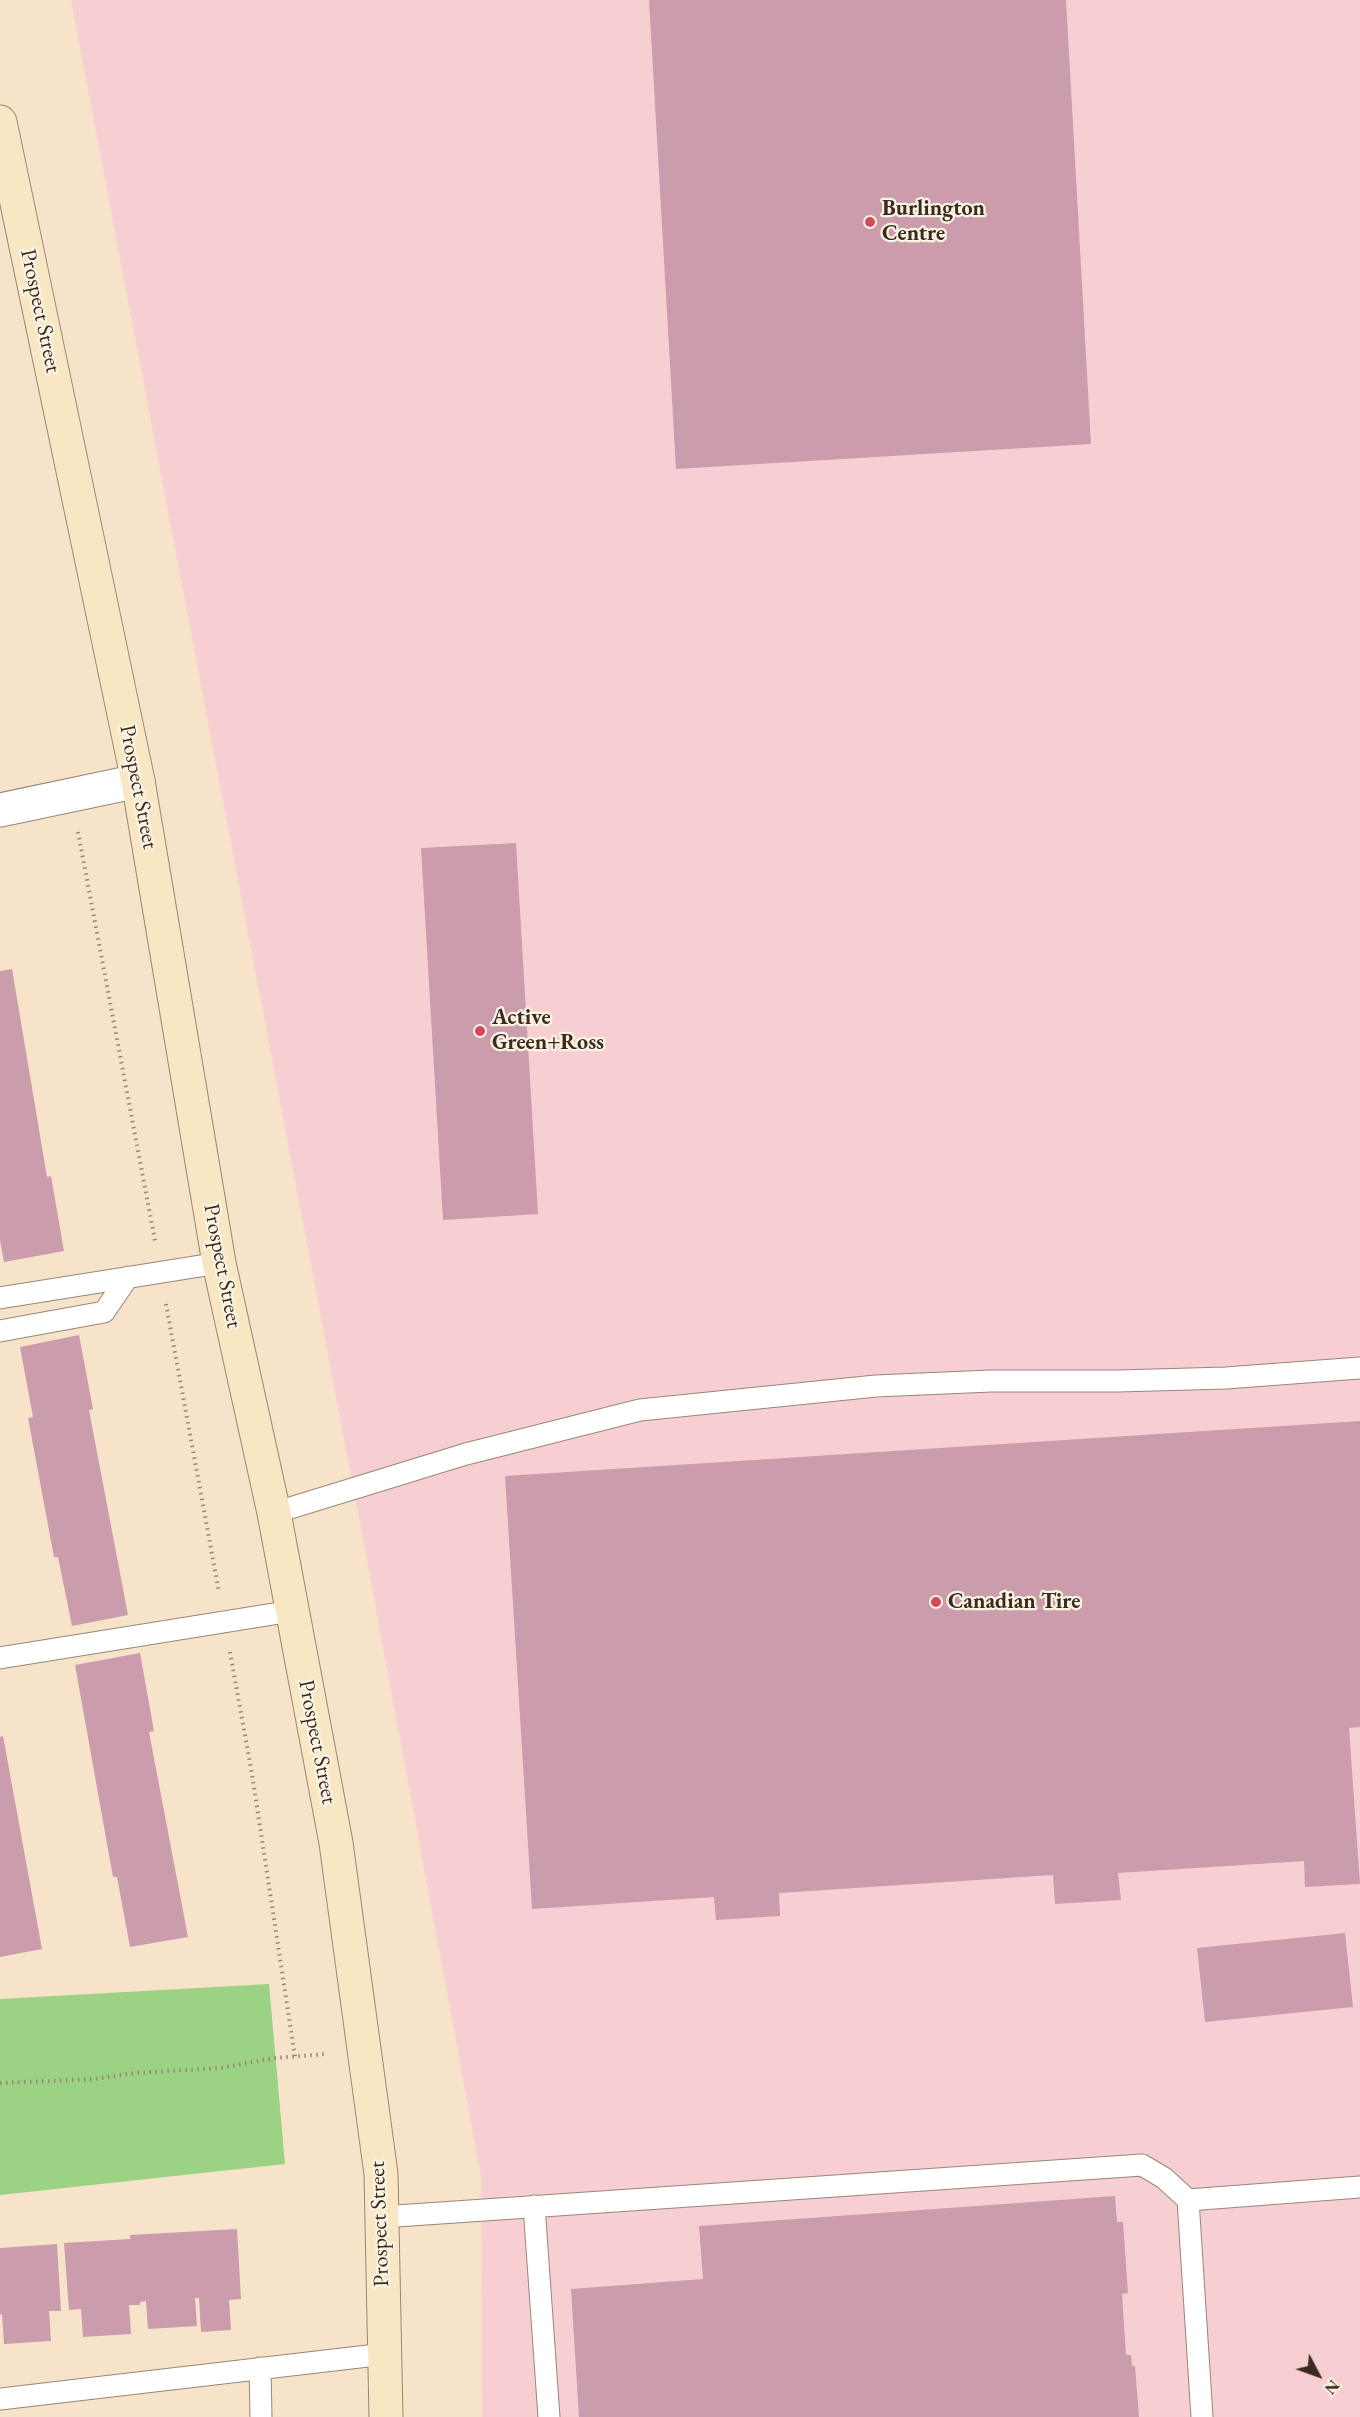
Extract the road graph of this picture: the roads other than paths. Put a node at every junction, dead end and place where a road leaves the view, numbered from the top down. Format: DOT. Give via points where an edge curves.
graph roads {
  1 [pos="0,122"];
  2 [pos="138,781"];
  3 [pos="0,810"];
  4 [pos="219,1263"];
  5 [pos="128,1277"];
  6 [pos="0,1298"];
  7 [pos="0,1331"];
  8 [pos="1360,1368"];
  9 [pos="274,1513"];
  10 [pos="292,1611"];
  11 [pos="0,1658"];
  12 [pos="1360,2187"];
  13 [pos="1188,2200"];
  14 [pos="534,2206"];
  15 [pos="382,2217"];
  16 [pos="385,2354"];
  17 [pos="260,2368"];
  18 [pos="0,2399"];
  19 [pos="261,2417"];
  20 [pos="386,2417"];
  21 [pos="549,2417"];
  22 [pos="1202,2417"];
  1 -- 2 [label="street, Prospect Street"];
  2 -- 3 [label="street"];
  2 -- 4 [label="street, Prospect Street"];
  4 -- 5 [label="lane"];
  4 -- 9 [label="street, Prospect Street"];
  5 -- 6 [label="lane"];
  5 -- 7 [label="lane" via="104,1312"];
  8 -- 9 [label="lane" via="1226,1378 876,1386 640,1410 466,1454"];
  9 -- 10 [label="street, Prospect Street"];
  10 -- 11 [label="lane"];
  10 -- 15 [label="street, Prospect Street" via="336,1843 381,2174"];
  12 -- 13 [label="lane"];
  13 -- 14 [label="lane" via="1142,2165"];
  13 -- 22 [label="lane"];
  14 -- 15 [label="lane"];
  14 -- 21 [label="lane"];
  15 -- 16 [label="street, Prospect Street"];
  16 -- 17 [label="lane"];
  16 -- 20 [label="street, Prospect Street"];
  17 -- 18 [label="lane"];
  17 -- 19 [label="lane"];
}
